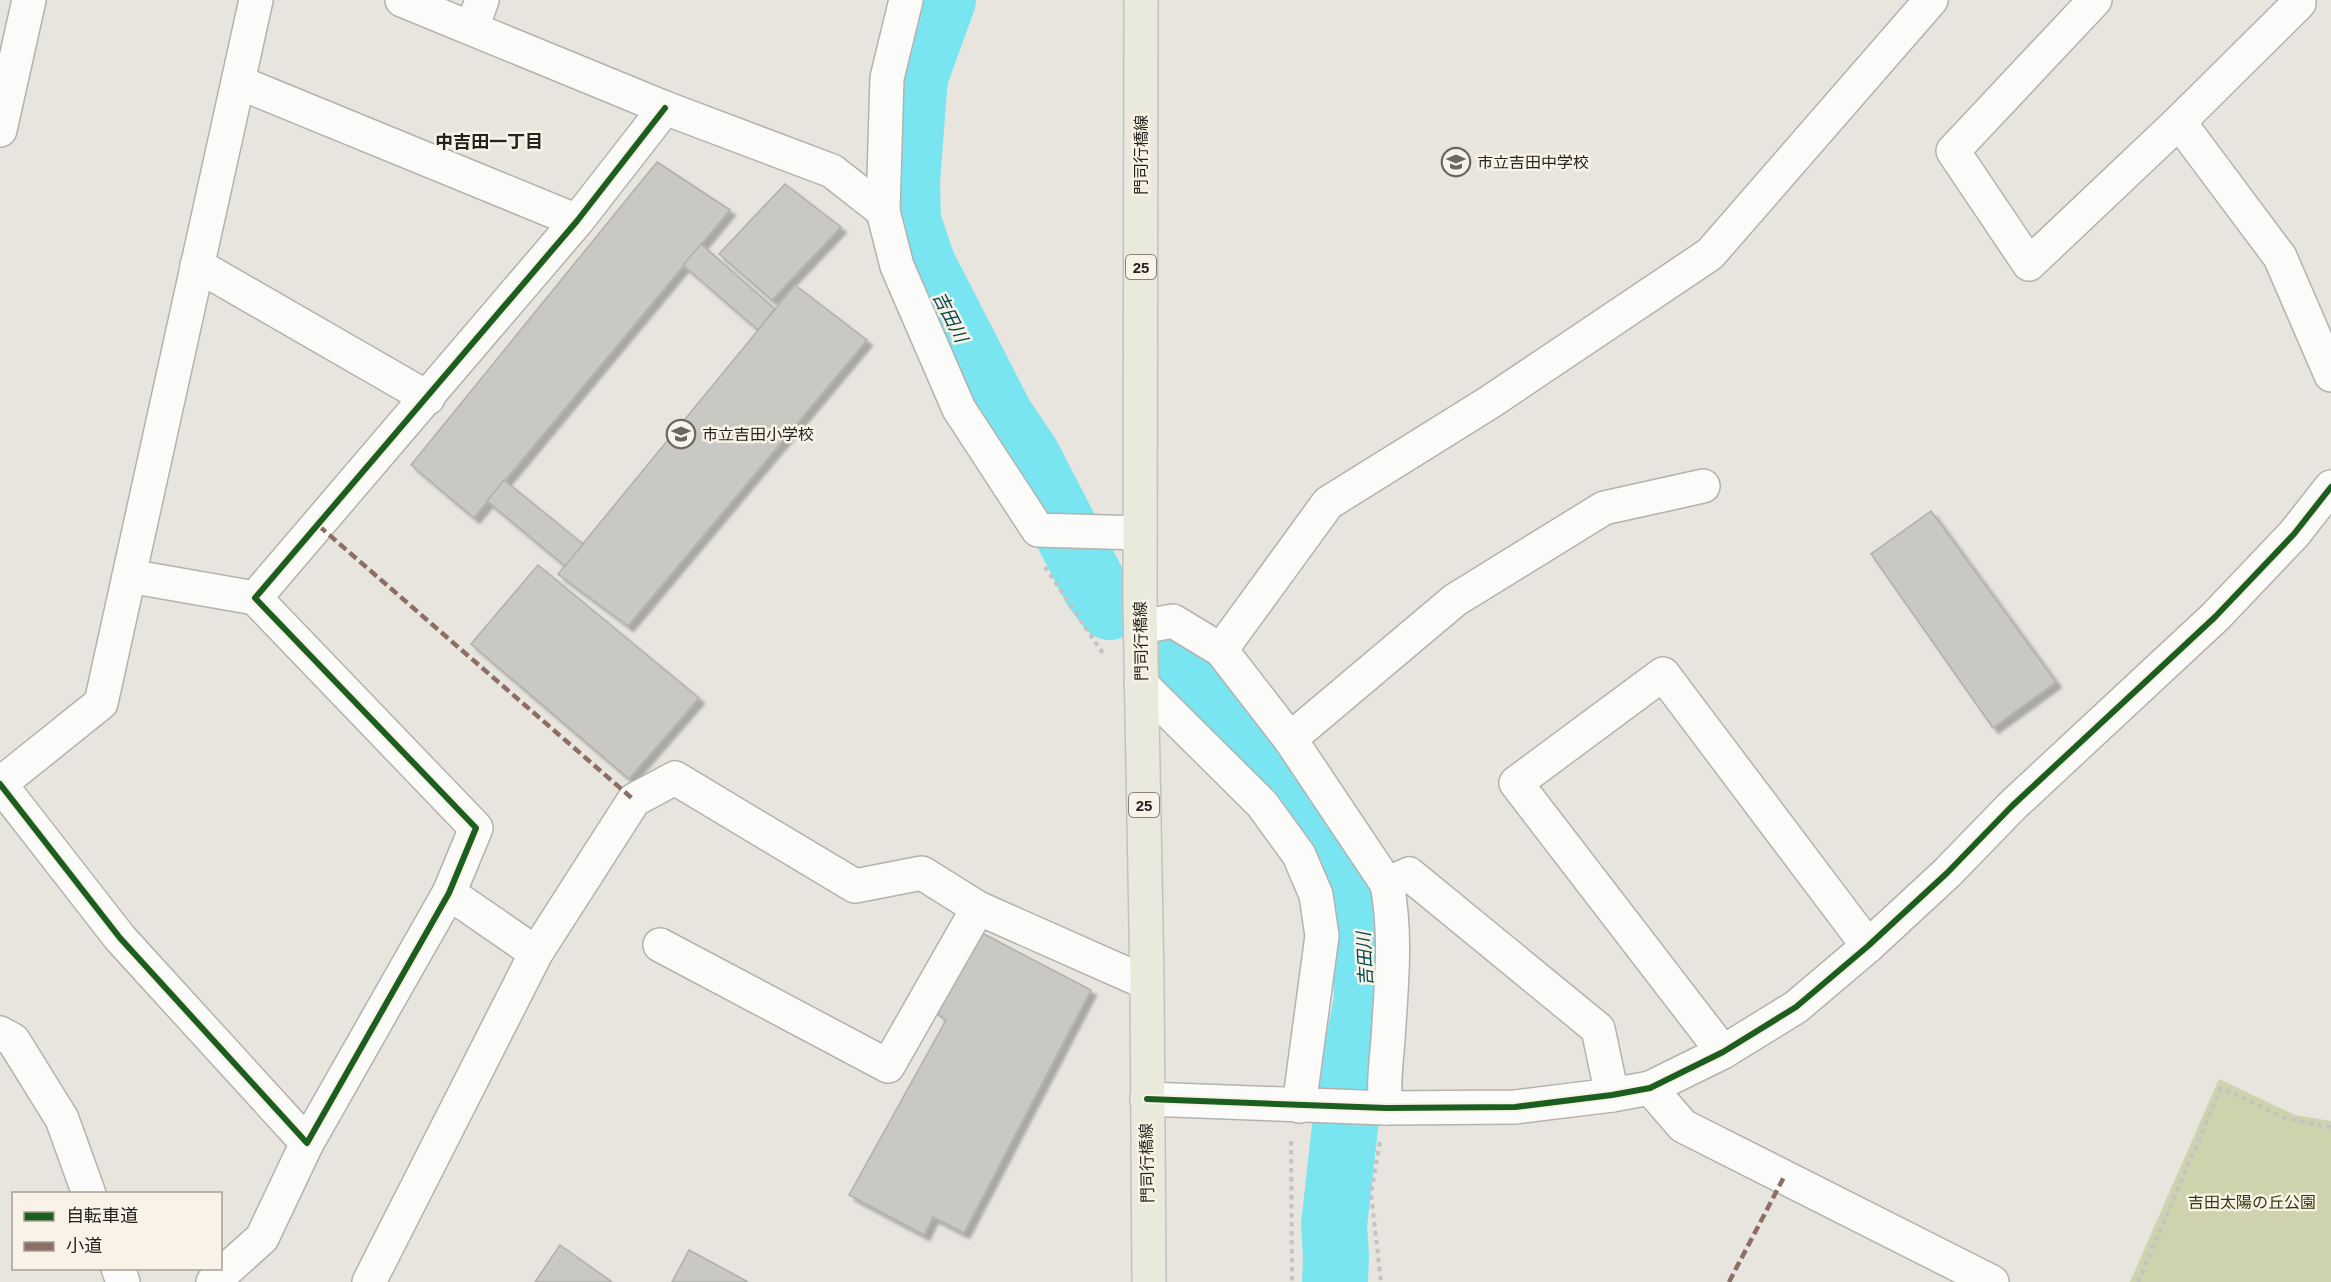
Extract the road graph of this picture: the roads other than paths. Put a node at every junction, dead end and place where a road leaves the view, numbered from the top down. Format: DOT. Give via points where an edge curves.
graph roads {
  1 [pos="29,0"];
  2 [pos="256,0"];
  3 [pos="402,0"];
  4 [pos="906,0"];
  5 [pos="1141,0"];
  6 [pos="1931,0"];
  7 [pos="2095,0"];
  8 [pos="2296,0"];
  9 [pos="477,14"];
  10 [pos="238,82"];
  11 [pos="665,108"];
  12 [pos="2180,122"];
  13 [pos="0,130"];
  14 [pos="883,211"];
  15 [pos="577,221"];
  16 [pos="197,265"];
  17 [pos="2331,375"];
  18 [pos="428,398"];
  19 [pos="1703,486"];
  20 [pos="2331,488"];
  21 [pos="1139,533"];
  22 [pos="129,576"];
  23 [pos="255,598"];
  24 [pos="1141,627"];
  25 [pos="1221,650"];
  26 [pos="1141,684"];
  27 [pos="1290,739"];
  28 [pos="0,784"];
  29 [pos="1387,884"];
  30 [pos="449,893"];
  31 [pos="978,908"];
  32 [pos="660,945"];
  33 [pos="1868,946"];
  34 [pos="536,953"];
  35 [pos="1147,983"];
  36 [pos="7,1050"];
  37 [pos="1723,1052"];
  38 [pos="1650,1088"];
  39 [pos="1612,1095"];
  40 [pos="1147,1099"];
  41 [pos="1307,1106"];
  42 [pos="1375,1108"];
  43 [pos="307,1143"];
  44 [pos="88,1192"];
  45 [pos="213,1282"];
  46 [pos="369,1282"];
  47 [pos="1149,1282"];
  48 [pos="1992,1282"];
  1 -- 13 [label="street"];
  2 -- 10 [label="street"];
  3 -- 9 [label="street"];
  4 -- 14 [label="street" via="887,78"];
  5 -- 21 [label="main road, 門司行橋線 / 25"];
  6 -- 25 [label="street" via="1710,254 1490,402 1328,503"];
  7 -- 12 [label="street" via="1953,151 2029,264"];
  8 -- 12 [label="street" via="2298,3"];
  9 -- 11 [label="street"];
  10 -- 15 [label="street"];
  10 -- 16 [label="street"];
  11 -- 14 [label="street" via="832,171"];
  11 -- 15 [label="street"];
  12 -- 17 [label="street" via="2280,257"];
  14 -- 21 [label="street" via="897,266 959,409 1036,527"];
  15 -- 18 [label="street"];
  16 -- 18 [label="street"];
  16 -- 22 [label="street"];
  18 -- 23 [label="street"];
  19 -- 27 [label="street" via="1604,508 1455,600"];
  20 -- 33 [label="street" via="2294,534 2215,617"];
  21 -- 24 [label="main road, 門司行橋線 / 25"];
  22 -- 23 [label="street"];
  22 -- 28 [label="street" via="101,703"];
  23 -- 30 [label="street" via="476,828"];
  24 -- 25 [label="street" via="1173,621"];
  24 -- 26 [label="main road, 門司行橋線 / 25"];
  25 -- 27 [label="street"];
  26 -- 35 [label="main road, 門司行橋線 / 25"];
  26 -- 41 [label="street" via="1262,804 1299,855 1316,895 1322,936"];
  27 -- 29 [label="street"];
  28 -- 43 [label="street" via="120,938"];
  29 -- 39 [label="street" via="1409,874 1598,1029"];
  29 -- 42 [label="street" via="1393,960 1383,1086"];
  30 -- 34 [label="street"];
  30 -- 43 [label="street"];
  31 -- 32 [label="street" via="888,1066"];
  31 -- 34 [label="street" via="922,873 855,886 675,777 634,801"];
  31 -- 35 [label="street"];
  33 -- 37 [label="street" via="1796,1007"];
  33 -- 37 [label="street" via="1663,674 1516,783"];
  34 -- 46 [label="street"];
  35 -- 40 [label="main road, 門司行橋線 / 25"];
  36 -- 44 [label="street" via="62,1119"];
  37 -- 38 [label="street"];
  38 -- 39 [label="street"];
  38 -- 48 [label="street" via="1683,1126"];
  39 -- 42 [label="street" via="1515,1107"];
  40 -- 41 [label="street"];
  40 -- 47 [label="main road, 門司行橋線 / 25"];
  41 -- 42 [label="street"];
  43 -- 45 [label="street" via="262,1238"];
}
